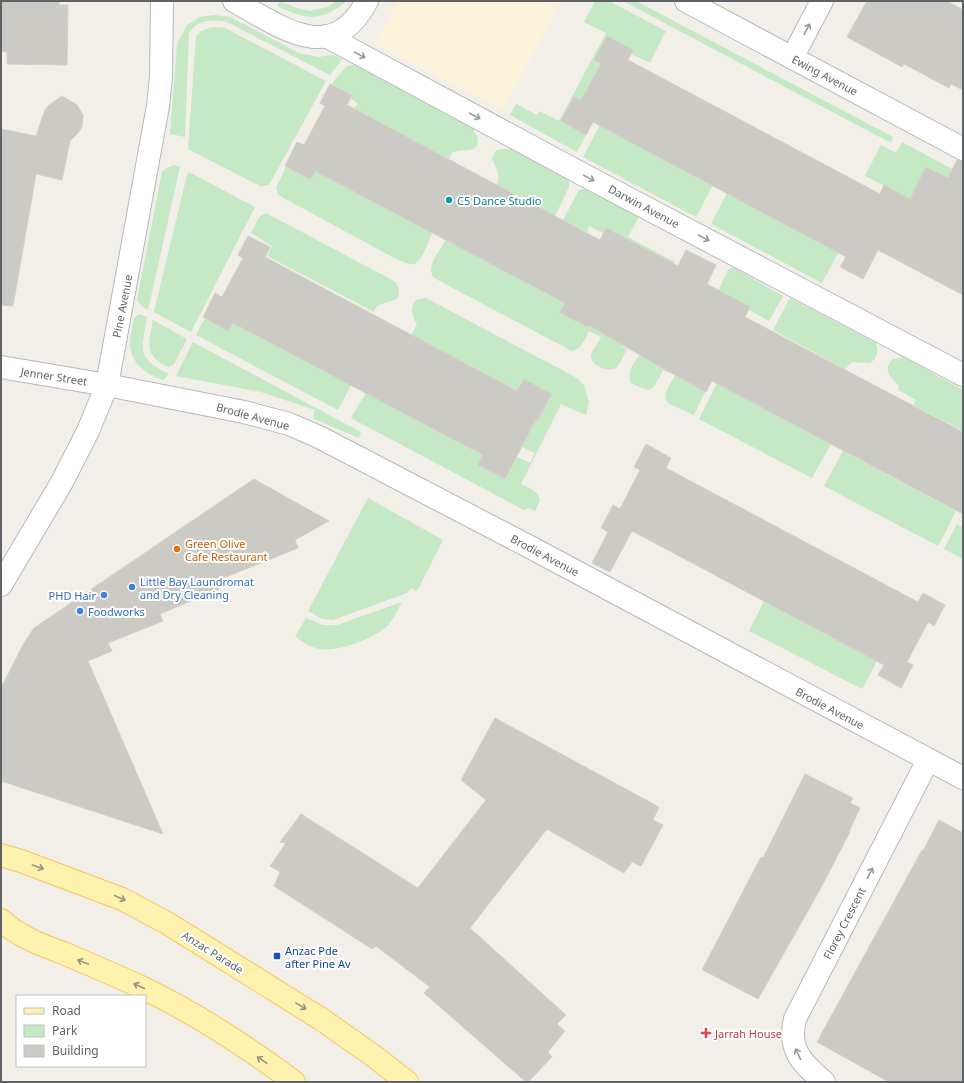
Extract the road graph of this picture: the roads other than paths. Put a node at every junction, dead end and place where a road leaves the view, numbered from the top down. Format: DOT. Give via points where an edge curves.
graph roads {
  1 [pos="162,1"];
  2 [pos="234,1"];
  3 [pos="367,1"];
  4 [pos="686,1"];
  5 [pos="822,1"];
  6 [pos="326,36"];
  7 [pos="792,58"];
  8 [pos="963,149"];
  9 [pos="1,367"];
  10 [pos="963,375"];
  11 [pos="107,384"];
  12 [pos="1,586"];
  13 [pos="928,760"];
  14 [pos="963,778"];
  15 [pos="1,855"];
  16 [pos="1,920"];
  17 [pos="294,1082"];
  18 [pos="408,1082"];
  19 [pos="824,1082"];
  1 -- 11 [label="street, Pine Avenue" via="158,106"];
  2 -- 6 [label="street" via="298,35"];
  3 -- 6 [label="street" via="349,26"];
  4 -- 7 [label="street, Ewing Avenue"];
  7 -- 5 [label="street, one-way"];
  6 -- 10 [label="street, Darwin Avenue, one-way"];
  7 -- 8 [label="street, Ewing Avenue"];
  9 -- 11 [label="street, Jenner Street"];
  11 -- 12 [label="street, Pine Avenue" via="88,431 62,482"];
  11 -- 13 [label="street, Brodie Avenue" via="251,413 289,424 318,437"];
  13 -- 14 [label="street, Brodie Avenue"];
  19 -- 13 [label="street, Florey Crescent, one-way" via="806,1066 795,1048 792,1037 795,1019"];
  15 -- 18 [label="main road, Anzac Parade, one-way" via="122,899 167,923 321,1019"];
  17 -- 16 [label="main road, one-way" via="180,1006 124,979 40,944 8,927"];
}
